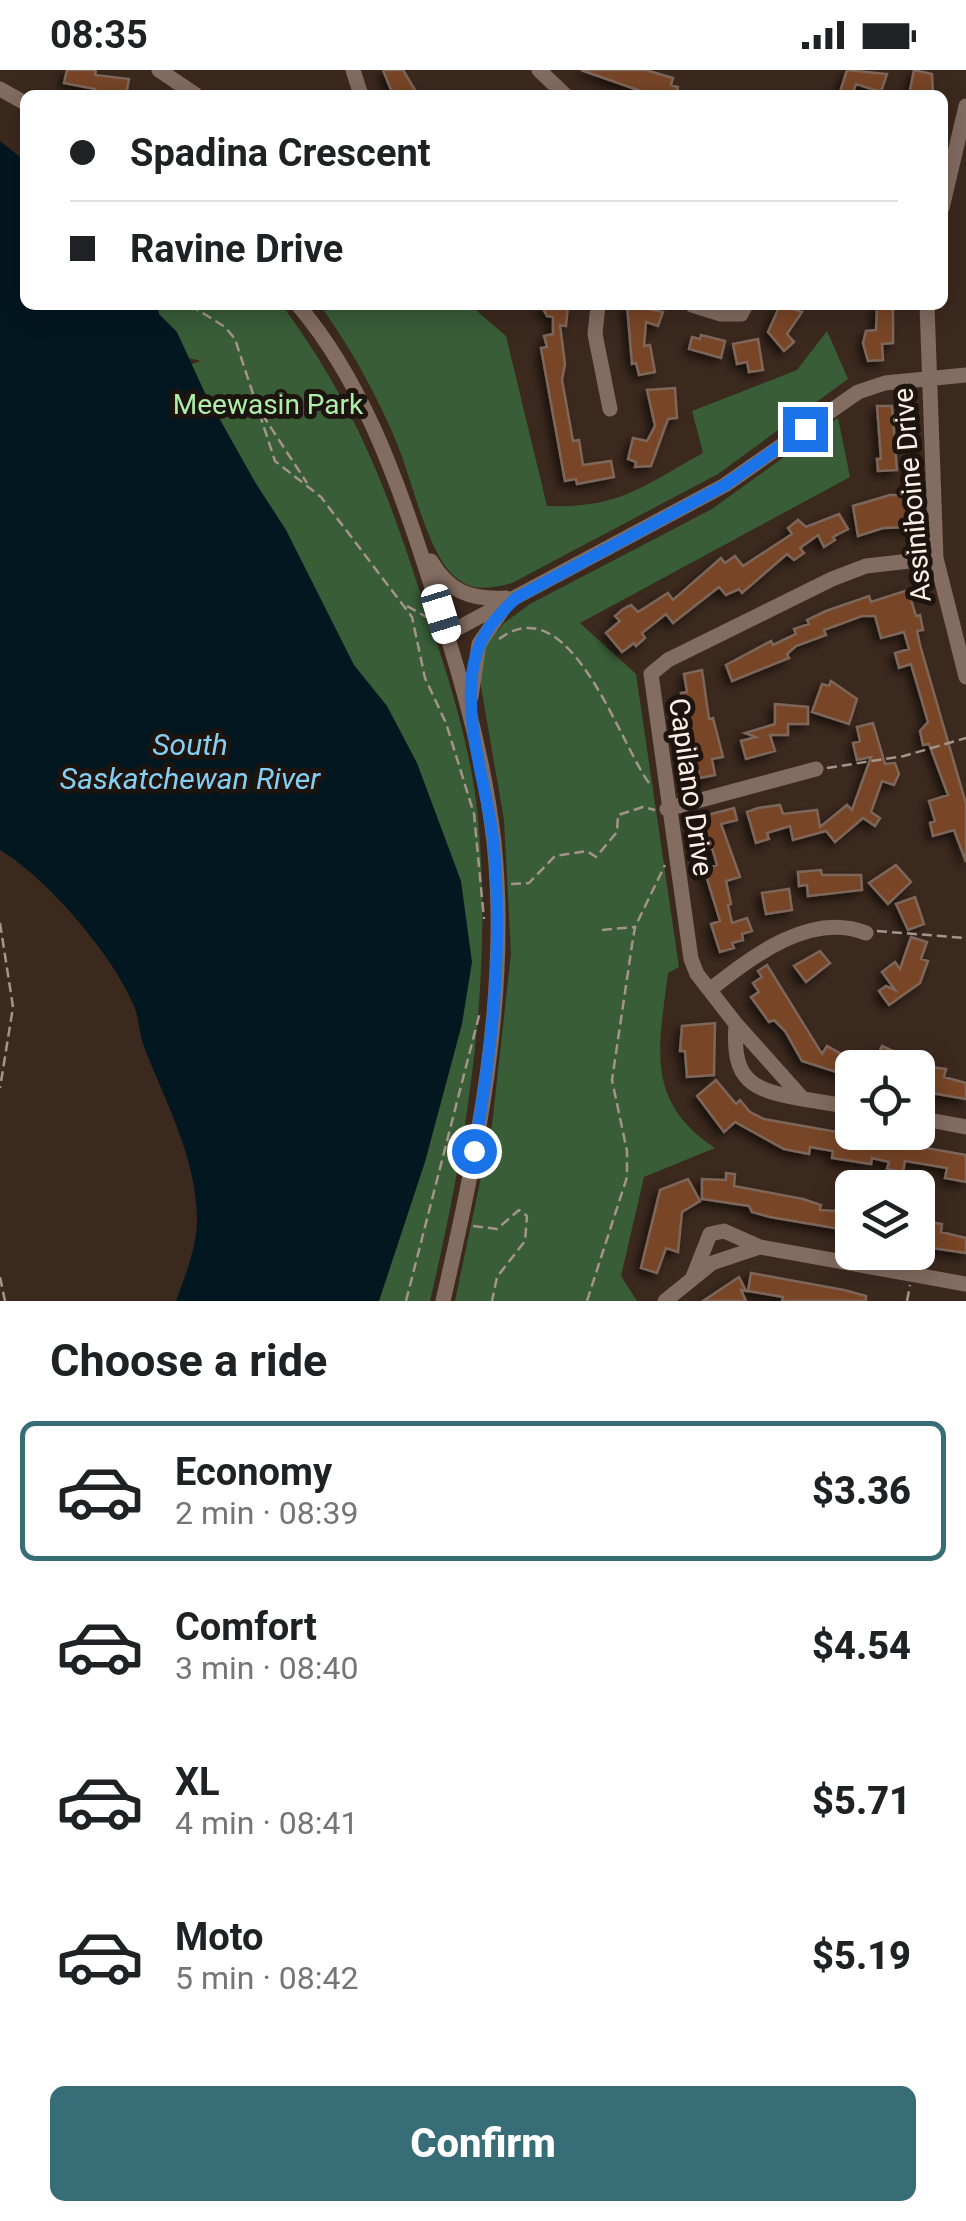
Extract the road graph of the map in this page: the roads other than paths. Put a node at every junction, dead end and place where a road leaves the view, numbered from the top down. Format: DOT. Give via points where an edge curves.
graph roads {
  1 [pos="159,70"];
  2 [pos="539,70"];
  3 [pos="189,90"];
  4 [pos="561,90"];
  5 [pos="966,106"];
  6 [pos="948,182"];
  7 [pos="301,310"];
  8 [pos="597,310"];
  9 [pos="708,310"];
  10 [pos="743,310"];
  11 [pos="927,310"];
  12 [pos="966,375"];
  13 [pos="927,377"];
  14 [pos="610,408"];
  15 [pos="416,535"];
  16 [pos="936,558"];
  17 [pos="516,598"];
  18 [pos="447,634"];
  19 [pos="966,678"];
  20 [pos="471,716"];
  21 [pos="816,769"];
  22 [pos="667,809"];
  23 [pos="866,933"];
  24 [pos="712,988"];
  25 [pos="736,1024"];
  26 [pos="803,1098"];
  27 [pos="835,1104"];
  28 [pos="935,1121"];
  29 [pos="966,1127"];
  30 [pos="760,1247"];
  31 [pos="692,1278"];
  32 [pos="966,1284"];
  33 [pos="443,1301"];
  34 [pos="665,1301"];
  1 -- 3 [label="street"];
  2 -- 4 [label="street"];
  5 -- 6 [label="street"];
  7 -- 15 [label="street" via="362,406"];
  8 -- 14 [label="street" via="595,334"];
  9 -- 10 [label="street"];
  11 -- 13 [label="street, Assiniboine Drive"];
  12 -- 13 [label="street"];
  13 -- 16 [label="street, Assiniboine Drive"];
  13 -- 17 [label="street" via="858,392 725,485"];
  15 -- 17 [label="street" via="456,591 481,599"];
  15 -- 18 [label="street"];
  16 -- 19 [label="street, Assiniboine Drive"];
  16 -- 22 [label="street, Capilano Drive" via="866,566 832,578 659,666 650,683"];
  17 -- 18 [label="street"];
  17 -- 20 [label="street" via="478,644"];
  18 -- 20 [label="street"];
  20 -- 33 [label="street" via="497,884 492,1027"];
  21 -- 22 [label="street"];
  22 -- 24 [label="street, Capilano Drive" via="691,959"];
  23 -- 24 [label="street" via="849,926 798,935 753,956"];
  24 -- 25 [label="street, Capilano Drive"];
  25 -- 26 [label="street, Capilano Drive"];
  25 -- 26 [label="street, Capilano Drive" via="740,1072 772,1094"];
  26 -- 27 [label="street, Capilano Drive"];
  28 -- 29 [label="street"];
  30 -- 31 [label="street" via="712,1262"];
  30 -- 31 [label="street" via="724,1231 710,1234"];
  30 -- 32 [label="street"];
  31 -- 34 [label="street"];
}
